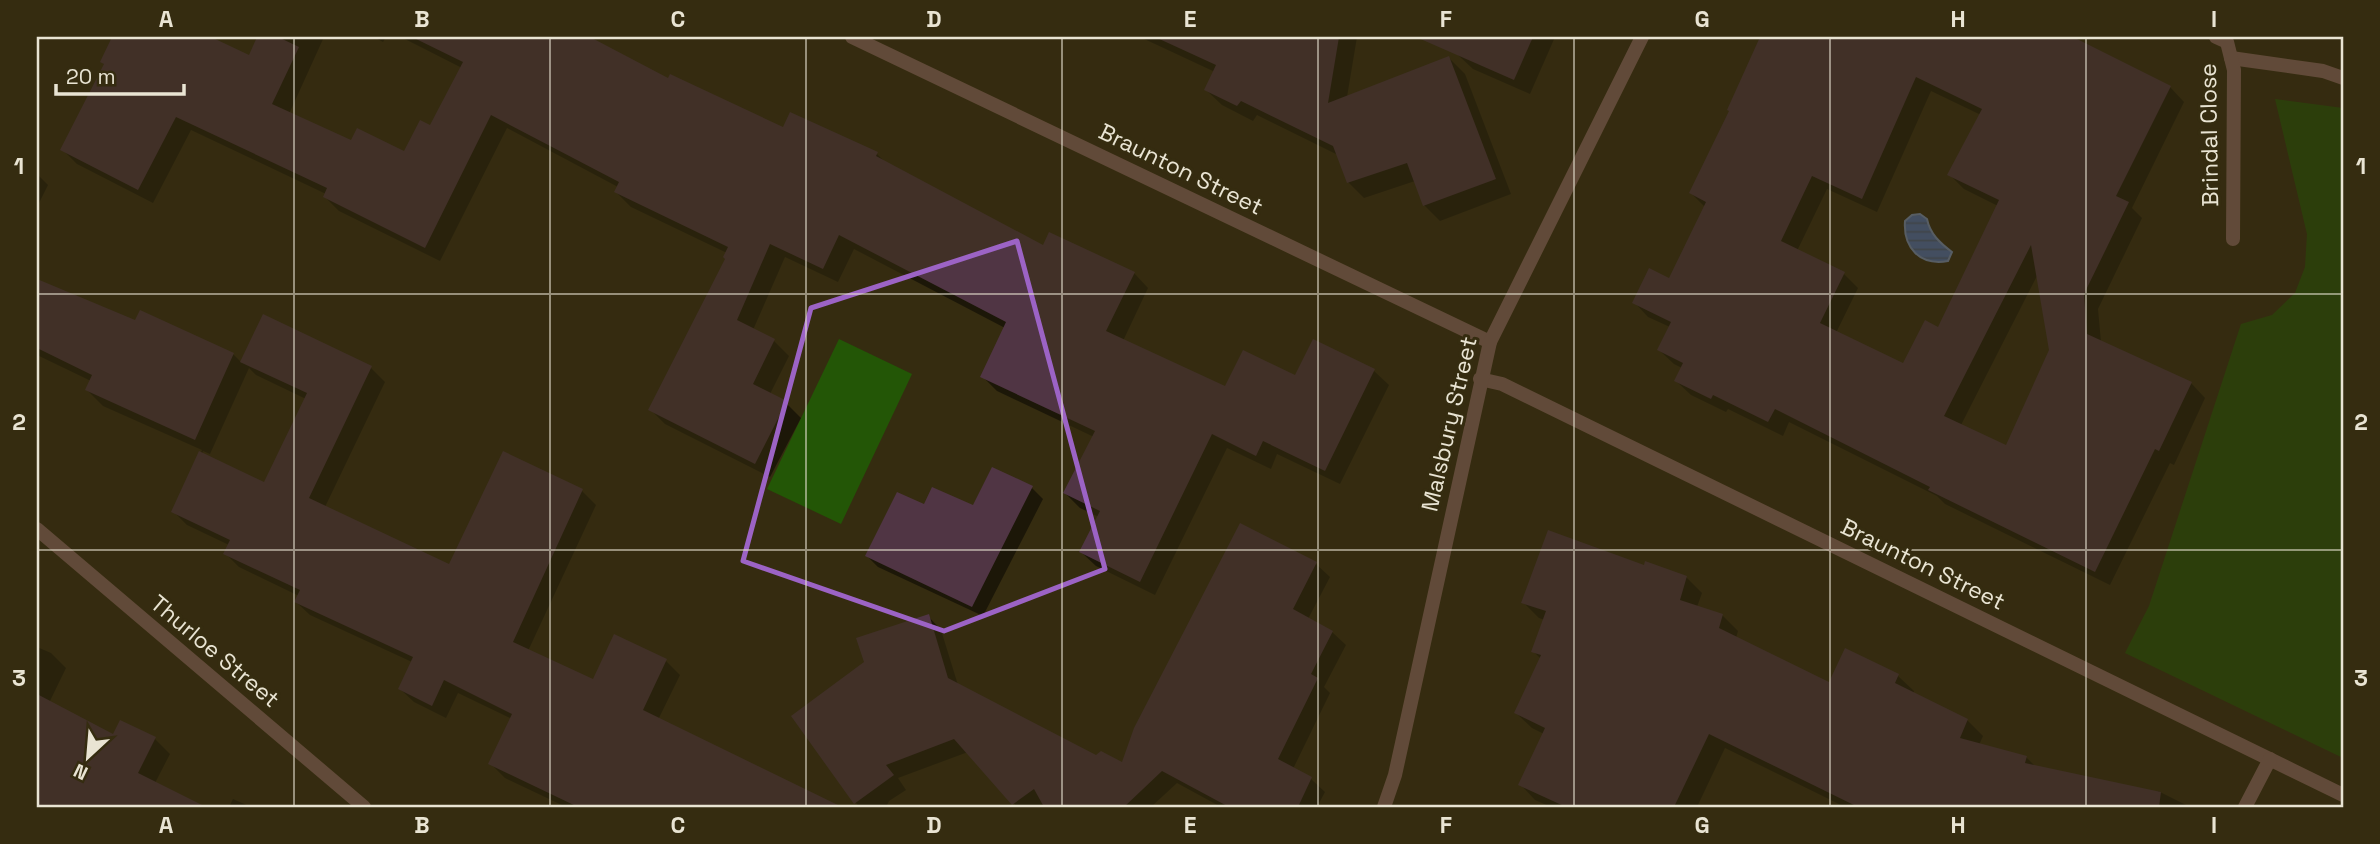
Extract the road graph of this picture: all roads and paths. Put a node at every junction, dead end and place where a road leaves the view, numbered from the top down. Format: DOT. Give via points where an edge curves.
graph roads {
  1 [pos="852,37"];
  2 [pos="1642,37"];
  3 [pos="2216,37"];
  4 [pos="2231,58"];
  5 [pos="2343,78"];
  6 [pos="2233,239"];
  7 [pos="1490,342"];
  8 [pos="1480,379"];
  9 [pos="37,529"];
  10 [pos="2270,759"];
  11 [pos="2343,795"];
  12 [pos="364,807"];
  13 [pos="1384,807"];
  14 [pos="2245,807"];
  1 -- 7 [label="street, Braunton Street"];
  2 -- 7 [label="street, Malsbury Street"];
  3 -- 4 [label="street, Brindal Close" via="2227,42"];
  4 -- 5 [label="street"];
  4 -- 6 [label="street, Brindal Close" via="2235,70"];
  7 -- 8 [label="street, Malsbury Street"];
  8 -- 10 [label="street, Braunton Street" via="1502,384"];
  8 -- 13 [label="street, Malsbury Street" via="1395,775"];
  9 -- 12 [label="street, Thurloe Street"];
  10 -- 11 [label="street, Braunton Street"];
  10 -- 14 [label="street"];
}
